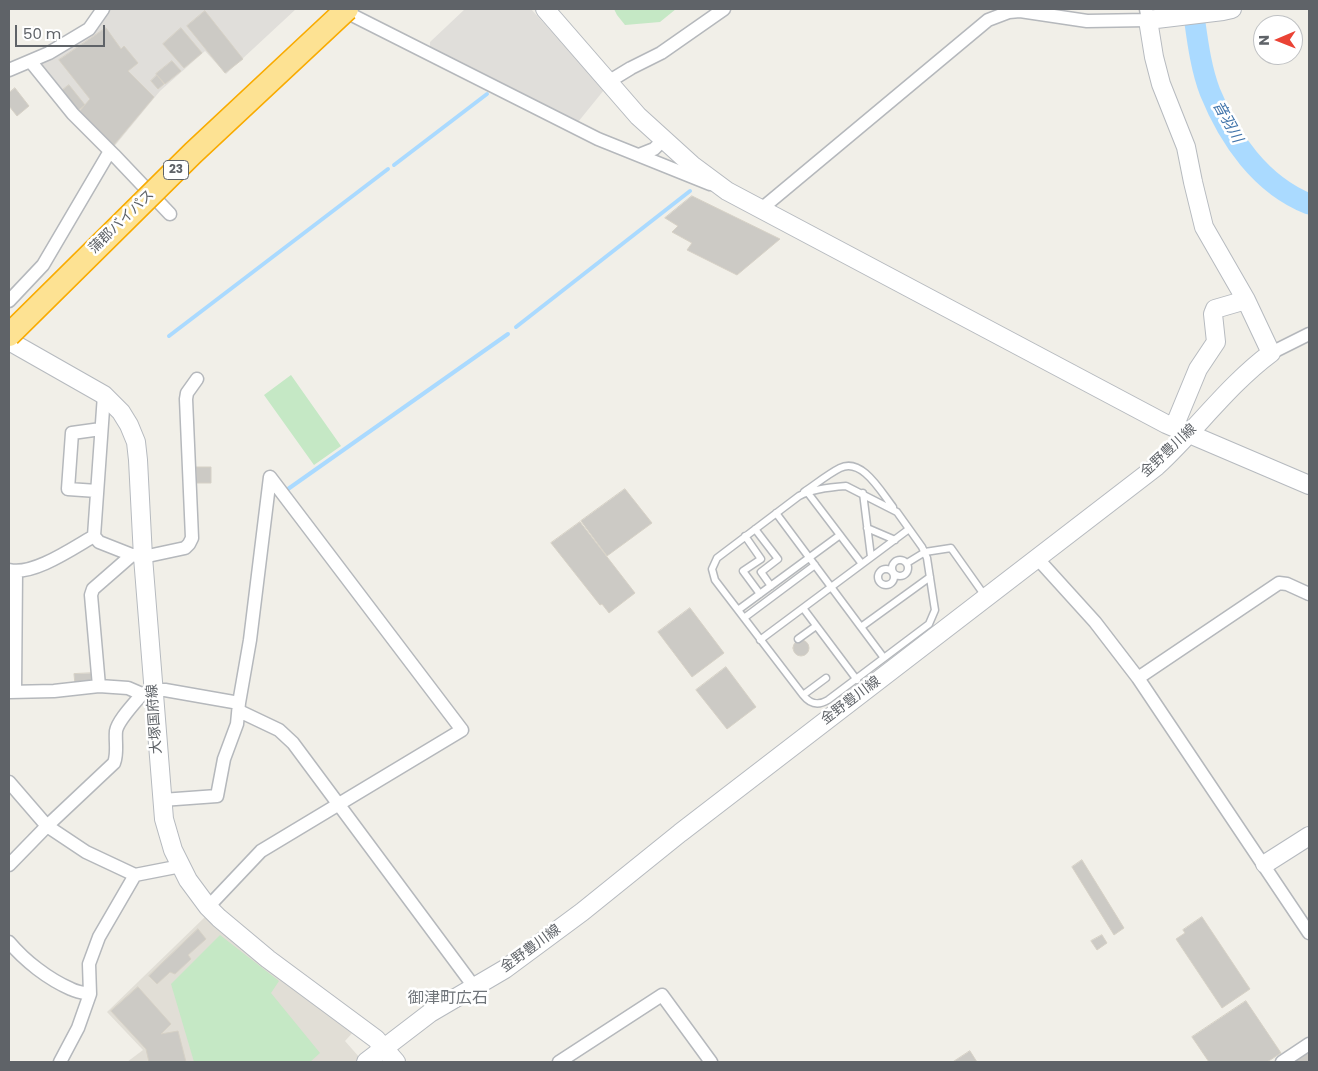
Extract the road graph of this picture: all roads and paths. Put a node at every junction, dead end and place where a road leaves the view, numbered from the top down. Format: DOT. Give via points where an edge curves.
graph roads {
  1 [pos="103,9"];
  2 [pos="340,9"];
  3 [pos="347,9"];
  4 [pos="545,9"];
  5 [pos="724,9"];
  6 [pos="1223,10"];
  7 [pos="1150,16"];
  8 [pos="31,62"];
  9 [pos="9,70"];
  10 [pos="608,82"];
  11 [pos="663,140"];
  12 [pos="110,151"];
  13 [pos="639,155"];
  14 [pos="727,191"];
  15 [pos="760,210"];
  16 [pos="170,214"];
  17 [pos="1246,300"];
  18 [pos="9,301"];
  19 [pos="9,326"];
  20 [pos="1309,334"];
  21 [pos="9,335"];
  22 [pos="9,341"];
  23 [pos="1271,353"];
  24 [pos="197,379"];
  25 [pos="104,395"];
  26 [pos="102,429"];
  27 [pos="1181,431"];
  28 [pos="1309,485"];
  29 [pos="97,491"];
  30 [pos="808,493"];
  31 [pos="863,494"];
  32 [pos="799,496"];
  33 [pos="897,512"];
  34 [pos="776,513"];
  35 [pos="867,528"];
  36 [pos="756,529"];
  37 [pos="909,529"];
  38 [pos="840,535"];
  39 [pos="94,536"];
  40 [pos="745,536"];
  41 [pos="894,540"];
  42 [pos="925,552"];
  43 [pos="138,556"];
  44 [pos="871,557"];
  45 [pos="809,558"];
  46 [pos="1037,558"];
  47 [pos="907,563"];
  48 [pos="862,564"];
  49 [pos="815,565"];
  50 [pos="12,571"];
  51 [pos="930,578"];
  52 [pos="771,586"];
  53 [pos="831,587"];
  54 [pos="760,594"];
  55 [pos="1309,594"];
  56 [pos="986,598"];
  57 [pos="803,608"];
  58 [pos="738,610"];
  59 [pos="744,618"];
  60 [pos="816,626"];
  61 [pos="861,627"];
  62 [pos="798,639"];
  63 [pos="760,640"];
  64 [pos="884,658"];
  65 [pos="826,678"];
  66 [pos="1138,678"];
  67 [pos="856,680"];
  68 [pos="99,686"];
  69 [pos="12,692"];
  70 [pos="148,692"];
  71 [pos="803,695"];
  72 [pos="239,707"];
  73 [pos="9,782"];
  74 [pos="162,800"];
  75 [pos="337,804"];
  76 [pos="47,826"];
  77 [pos="1309,836"];
  78 [pos="1264,864"];
  79 [pos="9,865"];
  80 [pos="181,866"];
  81 [pos="135,875"];
  82 [pos="208,907"];
  83 [pos="1309,933"];
  84 [pos="9,942"];
  85 [pos="475,988"];
  86 [pos="90,994"];
  87 [pos="1309,1044"];
  88 [pos="385,1047"];
  89 [pos="60,1062"];
  90 [pos="366,1062"];
  91 [pos="396,1062"];
  92 [pos="559,1062"];
  93 [pos="710,1062"];
  94 [pos="1282,1062"];
  1 -- 8 [label="street" via="89,29"];
  2 -- 13 [label="street" via="598,139"];
  2 -- 19 [label="highway, 蒲郡バイパス / 23" via="168,168"];
  3 -- 21 [label="highway, 蒲郡バイパス / 23, bridge" via="193,153"];
  4 -- 10 [label="main road"];
  5 -- 10 [label="street" via="662,53"];
  6 -- 7 [label="main road"];
  7 -- 15 [label="street" via="1087,20 1020,11 988,20"];
  7 -- 17 [label="main road" via="1161,84 1186,148 1204,226"];
  8 -- 9 [label="street"];
  8 -- 12 [label="street" via="73,114"];
  10 -- 11 [label="main road"];
  11 -- 13 [label="street" via="654,149"];
  11 -- 14 [label="main road"];
  12 -- 16 [label="street"];
  12 -- 18 [label="street" via="43,265"];
  13 -- 14 [label="street"];
  14 -- 15 [label="main road"];
  15 -- 27 [label="main road"];
  17 -- 23 [label="main road"];
  17 -- 27 [label="main road, 金野豊川線" via="1215,309 1216,342 1198,369"];
  20 -- 23 [label="street"];
  22 -- 25 [label="main road, 大塚国府線"];
  23 -- 27 [label="main road, 金野豊川線"];
  24 -- 43 [label="street" via="186,393 192,538 185,548"];
  25 -- 26 [label="street"];
  25 -- 43 [label="main road, 大塚国府線" via="121,412 136,442"];
  26 -- 29 [label="street"];
  26 -- 29 [label="street" via="72,432 68,490"];
  27 -- 28 [label="main road"];
  27 -- 46 [label="main road, 金野豊川線" via="1157,466"];
  29 -- 39 [label="street"];
  30 -- 31 [label="lane" via="846,486"];
  30 -- 32 [label="lane"];
  30 -- 38 [label="lane"];
  31 -- 33 [label="lane"];
  31 -- 35 [label="lane"];
  32 -- 33 [label="lane" via="839,468 851,466 864,471"];
  32 -- 34 [label="lane"];
  33 -- 37 [label="lane"];
  34 -- 36 [label="lane"];
  34 -- 45 [label="lane"];
  35 -- 41 [label="lane"];
  35 -- 44 [label="lane"];
  36 -- 40 [label="lane"];
  36 -- 52 [label="lane" via="778,559 761,572"];
  37 -- 41 [label="lane"];
  37 -- 42 [label="lane"];
  38 -- 45 [label="lane"];
  38 -- 48 [label="lane"];
  39 -- 43 [label="street" via="100,542"];
  39 -- 50 [label="street" via="46,562"];
  40 -- 54 [label="lane" via="761,558 744,571"];
  40 -- 58 [label="lane" via="716,558 712,569 715,580"];
  41 -- 44 [label="lane"];
  42 -- 47 [label="lane"];
  42 -- 51 [label="lane"];
  42 -- 56 [label="lane" via="951,548"];
  43 -- 68 [label="street" via="93,589 91,595"];
  43 -- 70 [label="main road, 大塚国府線"];
  44 -- 48 [label="lane"];
  45 -- 49 [label="lane"];
  45 -- 52 [label="lane"];
  46 -- 56 [label="main road, 金野豊川線"];
  46 -- 66 [label="street" via="1095,622"];
  47 -- 47 [label="lane" via="903,559 895,561 894,572 900,576 906,574 909,569"];
  48 -- 53 [label="lane"];
  49 -- 53 [label="lane"];
  49 -- 59 [label="lane"];
  50 -- 69 [label="street"];
  51 -- 61 [label="lane"];
  51 -- 64 [label="lane" via="935,610 931,621"];
  52 -- 54 [label="lane"];
  53 -- 57 [label="lane"];
  53 -- 61 [label="lane"];
  54 -- 58 [label="lane"];
  55 -- 66 [label="street" via="1279,583"];
  56 -- 85 [label="main road, 金野豊川線" via="582,912"];
  57 -- 60 [label="lane"];
  57 -- 63 [label="lane"];
  58 -- 59 [label="lane"];
  59 -- 63 [label="lane"];
  60 -- 62 [label="lane"];
  60 -- 67 [label="lane"];
  61 -- 64 [label="lane"];
  63 -- 71 [label="lane"];
  64 -- 67 [label="lane"];
  65 -- 71 [label="lane"];
  66 -- 78 [label="street"];
  67 -- 71 [label="lane" via="822,703 810,702"];
  68 -- 69 [label="street"];
  68 -- 70 [label="street"];
  70 -- 72 [label="street" via="165,690"];
  70 -- 74 [label="main road, 大塚国府線"];
  70 -- 76 [label="street" via="116,730 114,763"];
  72 -- 74 [label="street" via="217,796"];
  72 -- 75 [label="street" via="279,730 293,743"];
  72 -- 75 [label="street" via="270,477 462,730"];
  73 -- 76 [label="street"];
  74 -- 80 [label="main road, 大塚国府線" via="167,834"];
  75 -- 82 [label="street" via="261,851"];
  75 -- 85 [label="street"];
  76 -- 79 [label="street"];
  76 -- 81 [label="street" via="86,852"];
  77 -- 78 [label="main road"];
  78 -- 83 [label="street"];
  80 -- 81 [label="street"];
  80 -- 82 [label="main road, 大塚国府線"];
  81 -- 86 [label="street" via="99,937 90,964"];
  82 -- 88 [label="main road, 大塚国府線" via="262,954"];
  84 -- 86 [label="street" via="45,974 72,990"];
  85 -- 88 [label="main road, 金野豊川線" via="430,1013"];
  86 -- 89 [label="street" via="78,1028"];
  87 -- 94 [label="street"];
  88 -- 90 [label="main road, 金野豊川線"];
  88 -- 91 [label="main road, 大塚国府線"];
  92 -- 93 [label="street" via="662,995"];
}
